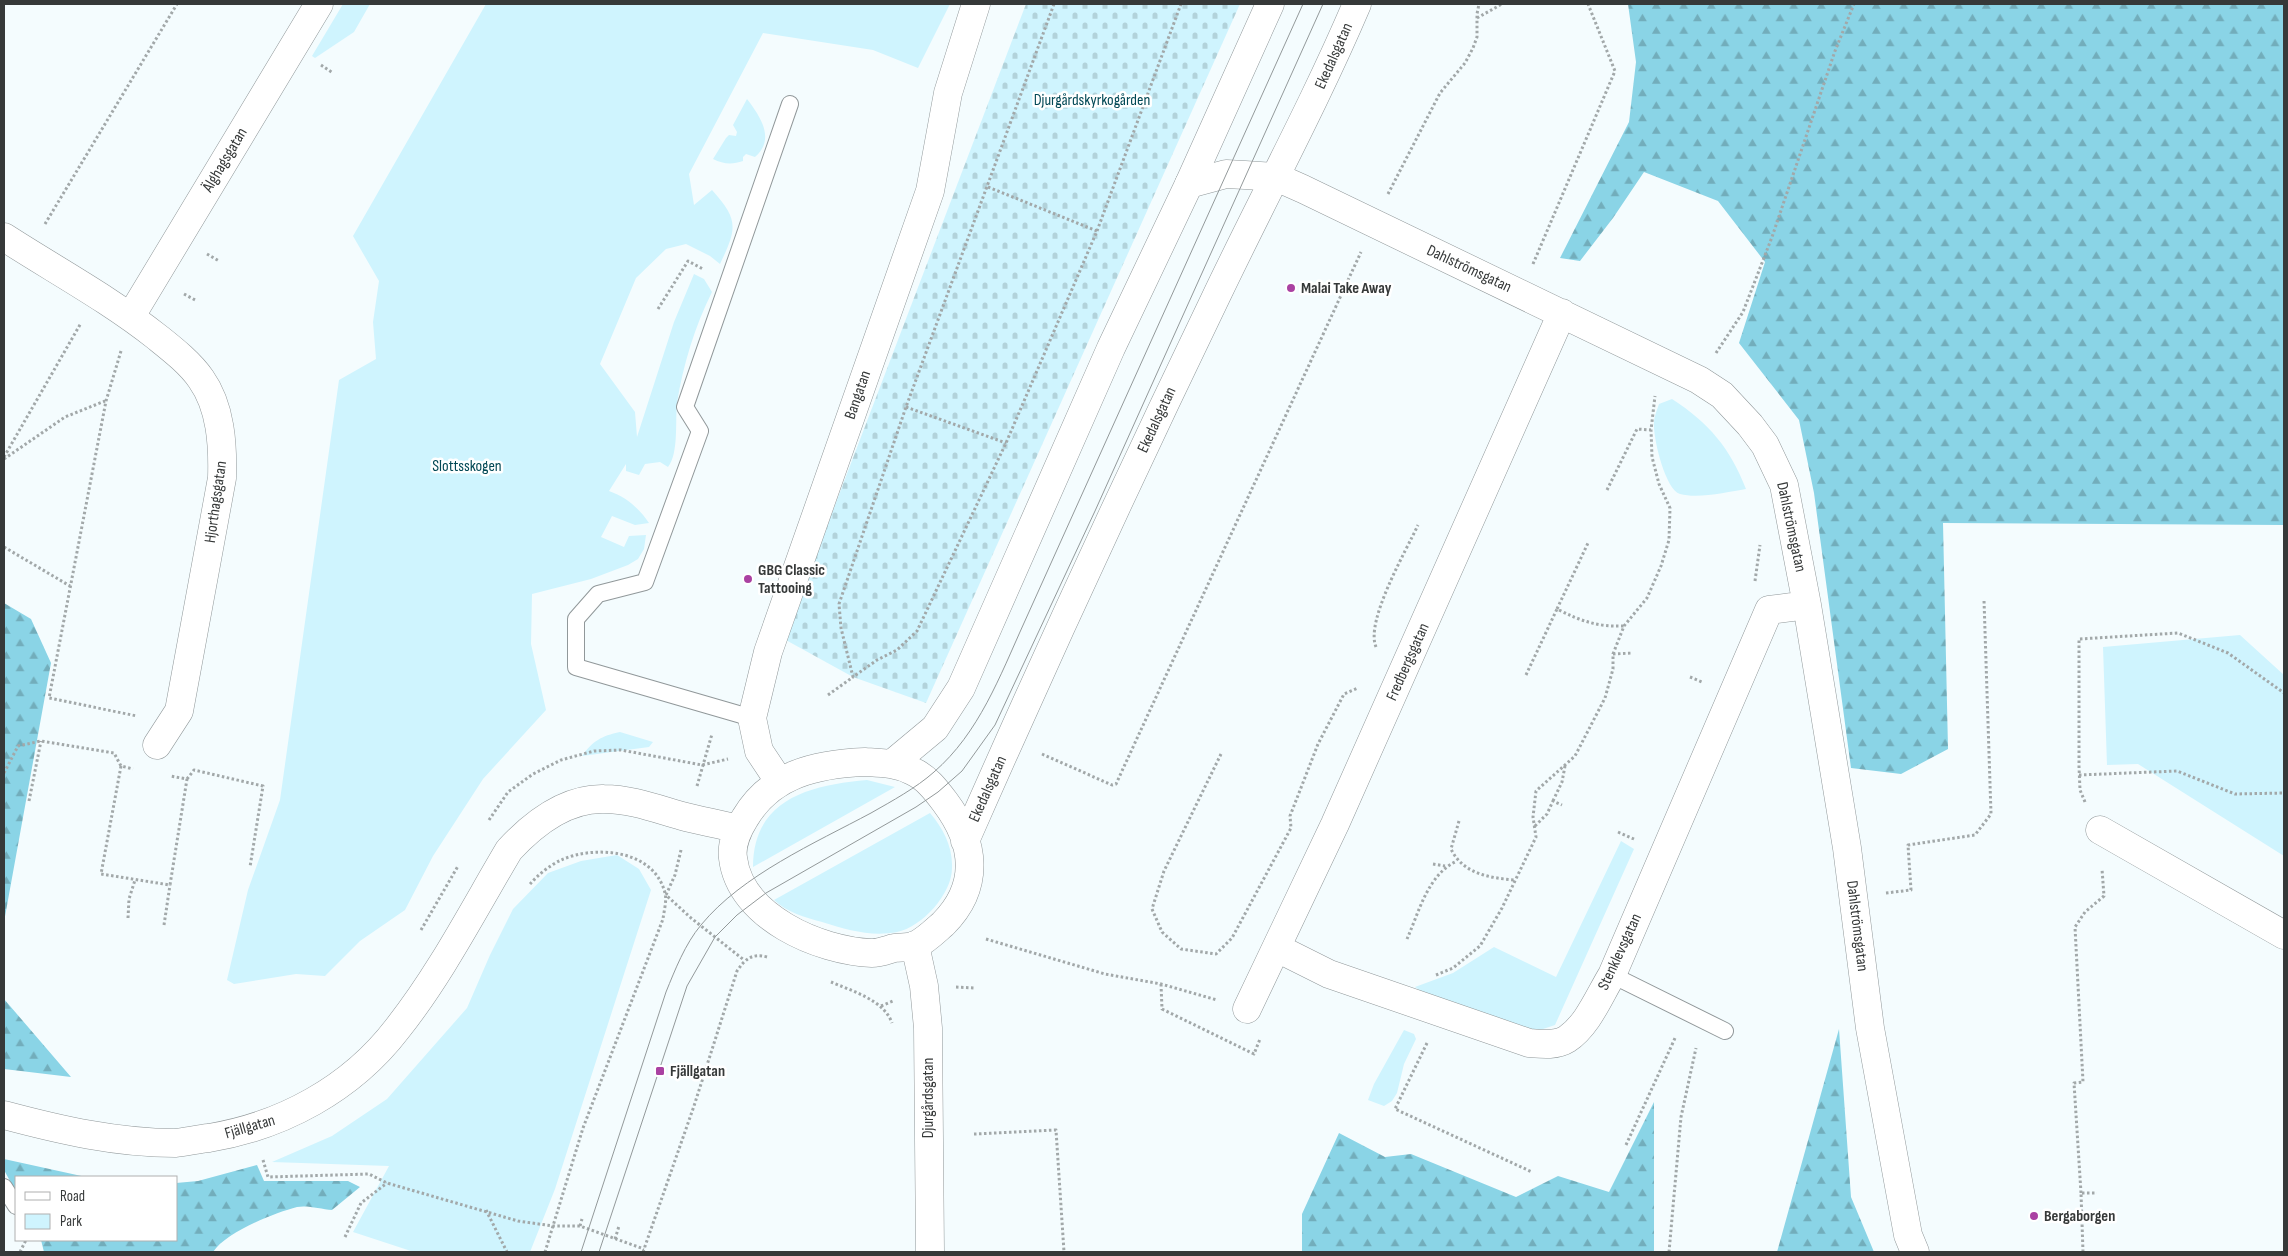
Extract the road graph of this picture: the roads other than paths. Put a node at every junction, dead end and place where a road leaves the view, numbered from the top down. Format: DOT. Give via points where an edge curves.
graph roads {
  1 [pos="319,4"];
  2 [pos="976,4"];
  3 [pos="1270,4"];
  4 [pos="1357,4"];
  5 [pos="790,104"];
  6 [pos="1276,177"];
  7 [pos="1189,184"];
  8 [pos="4,237"];
  9 [pos="1562,313"];
  10 [pos="131,316"];
  11 [pos="1807,605"];
  12 [pos="752,718"];
  13 [pos="161,737"];
  14 [pos="893,764"];
  15 [pos="779,781"];
  16 [pos="738,829"];
  17 [pos="2100,830"];
  18 [pos="965,841"];
  19 [pos="2284,935"];
  20 [pos="915,946"];
  21 [pos="1277,948"];
  22 [pos="1612,975"];
  23 [pos="1248,1009"];
  24 [pos="1725,1031"];
  25 [pos="4,1115"];
  26 [pos="4,1187"];
  27 [pos="15,1204"];
  28 [pos="930,1252"];
  29 [pos="1915,1252"];
  1 -- 10 [label="street, Älghagsgatan"];
  2 -- 12 [label="street, Bangatan" via="948,93 930,191 768,652"];
  3 -- 7 [label="street"];
  4 -- 6 [label="street, Ekedalsgatan"];
  5 -- 12 [label="lane" via="685,407 700,431 645,582 598,594 576,619 576,667"];
  6 -- 7 [label="street, Dahlströmsgatan" via="1226,174"];
  6 -- 9 [label="street, Dahlströmsgatan"];
  6 -- 18 [label="street, Ekedalsgatan" via="1145,446"];
  7 -- 14 [label="street" via="1111,348 961,688 935,728"];
  8 -- 10 [label="street, Hjorthagsgatan"];
  9 -- 11 [label="street, Dahlströmsgatan" via="1699,380 1722,395 1750,425 1765,445 1784,485"];
  9 -- 21 [label="street, Fredbergsgatan" via="1401,678"];
  10 -- 13 [label="street, Hjorthagsgatan" via="167,345 201,379 212,401 223,441 222,478 179,711"];
  11 -- 22 [label="street, Stenklevsgatan" via="1769,610"];
  11 -- 29 [label="street, Dahlströmsgatan" via="1847,848 1870,1028 1908,1235"];
  12 -- 15 [label="street, Bangatan" via="759,751"];
  14 -- 15 [label="street" via="835,763"];
  14 -- 18 [label="street" via="913,771 938,792 959,822"];
  15 -- 16 [label="street" via="756,801"];
  16 -- 20 [label="street" via="732,857 742,886 753,902 787,929 823,943 858,951 874,953"];
  16 -- 25 [label="street, Fjällgatan" via="634,802 603,798 556,812 528,830 509,850 415,1004 375,1054 328,1092 269,1123 244,1131 177,1143 98,1136"];
  17 -- 19 [label="street"];
  18 -- 20 [label="street" via="969,854 969,884 964,896 945,922"];
  20 -- 28 [label="street, Djurgårdsgatan" via="924,986 928,1028"];
  21 -- 22 [label="street, Stenklevsgatan" via="1330,974 1529,1043 1551,1044 1567,1040 1584,1022"];
  21 -- 23 [label="street, Fredbergsgatan"];
  22 -- 24 [label="lane"];
  26 -- 27 [label="lane"];
}
